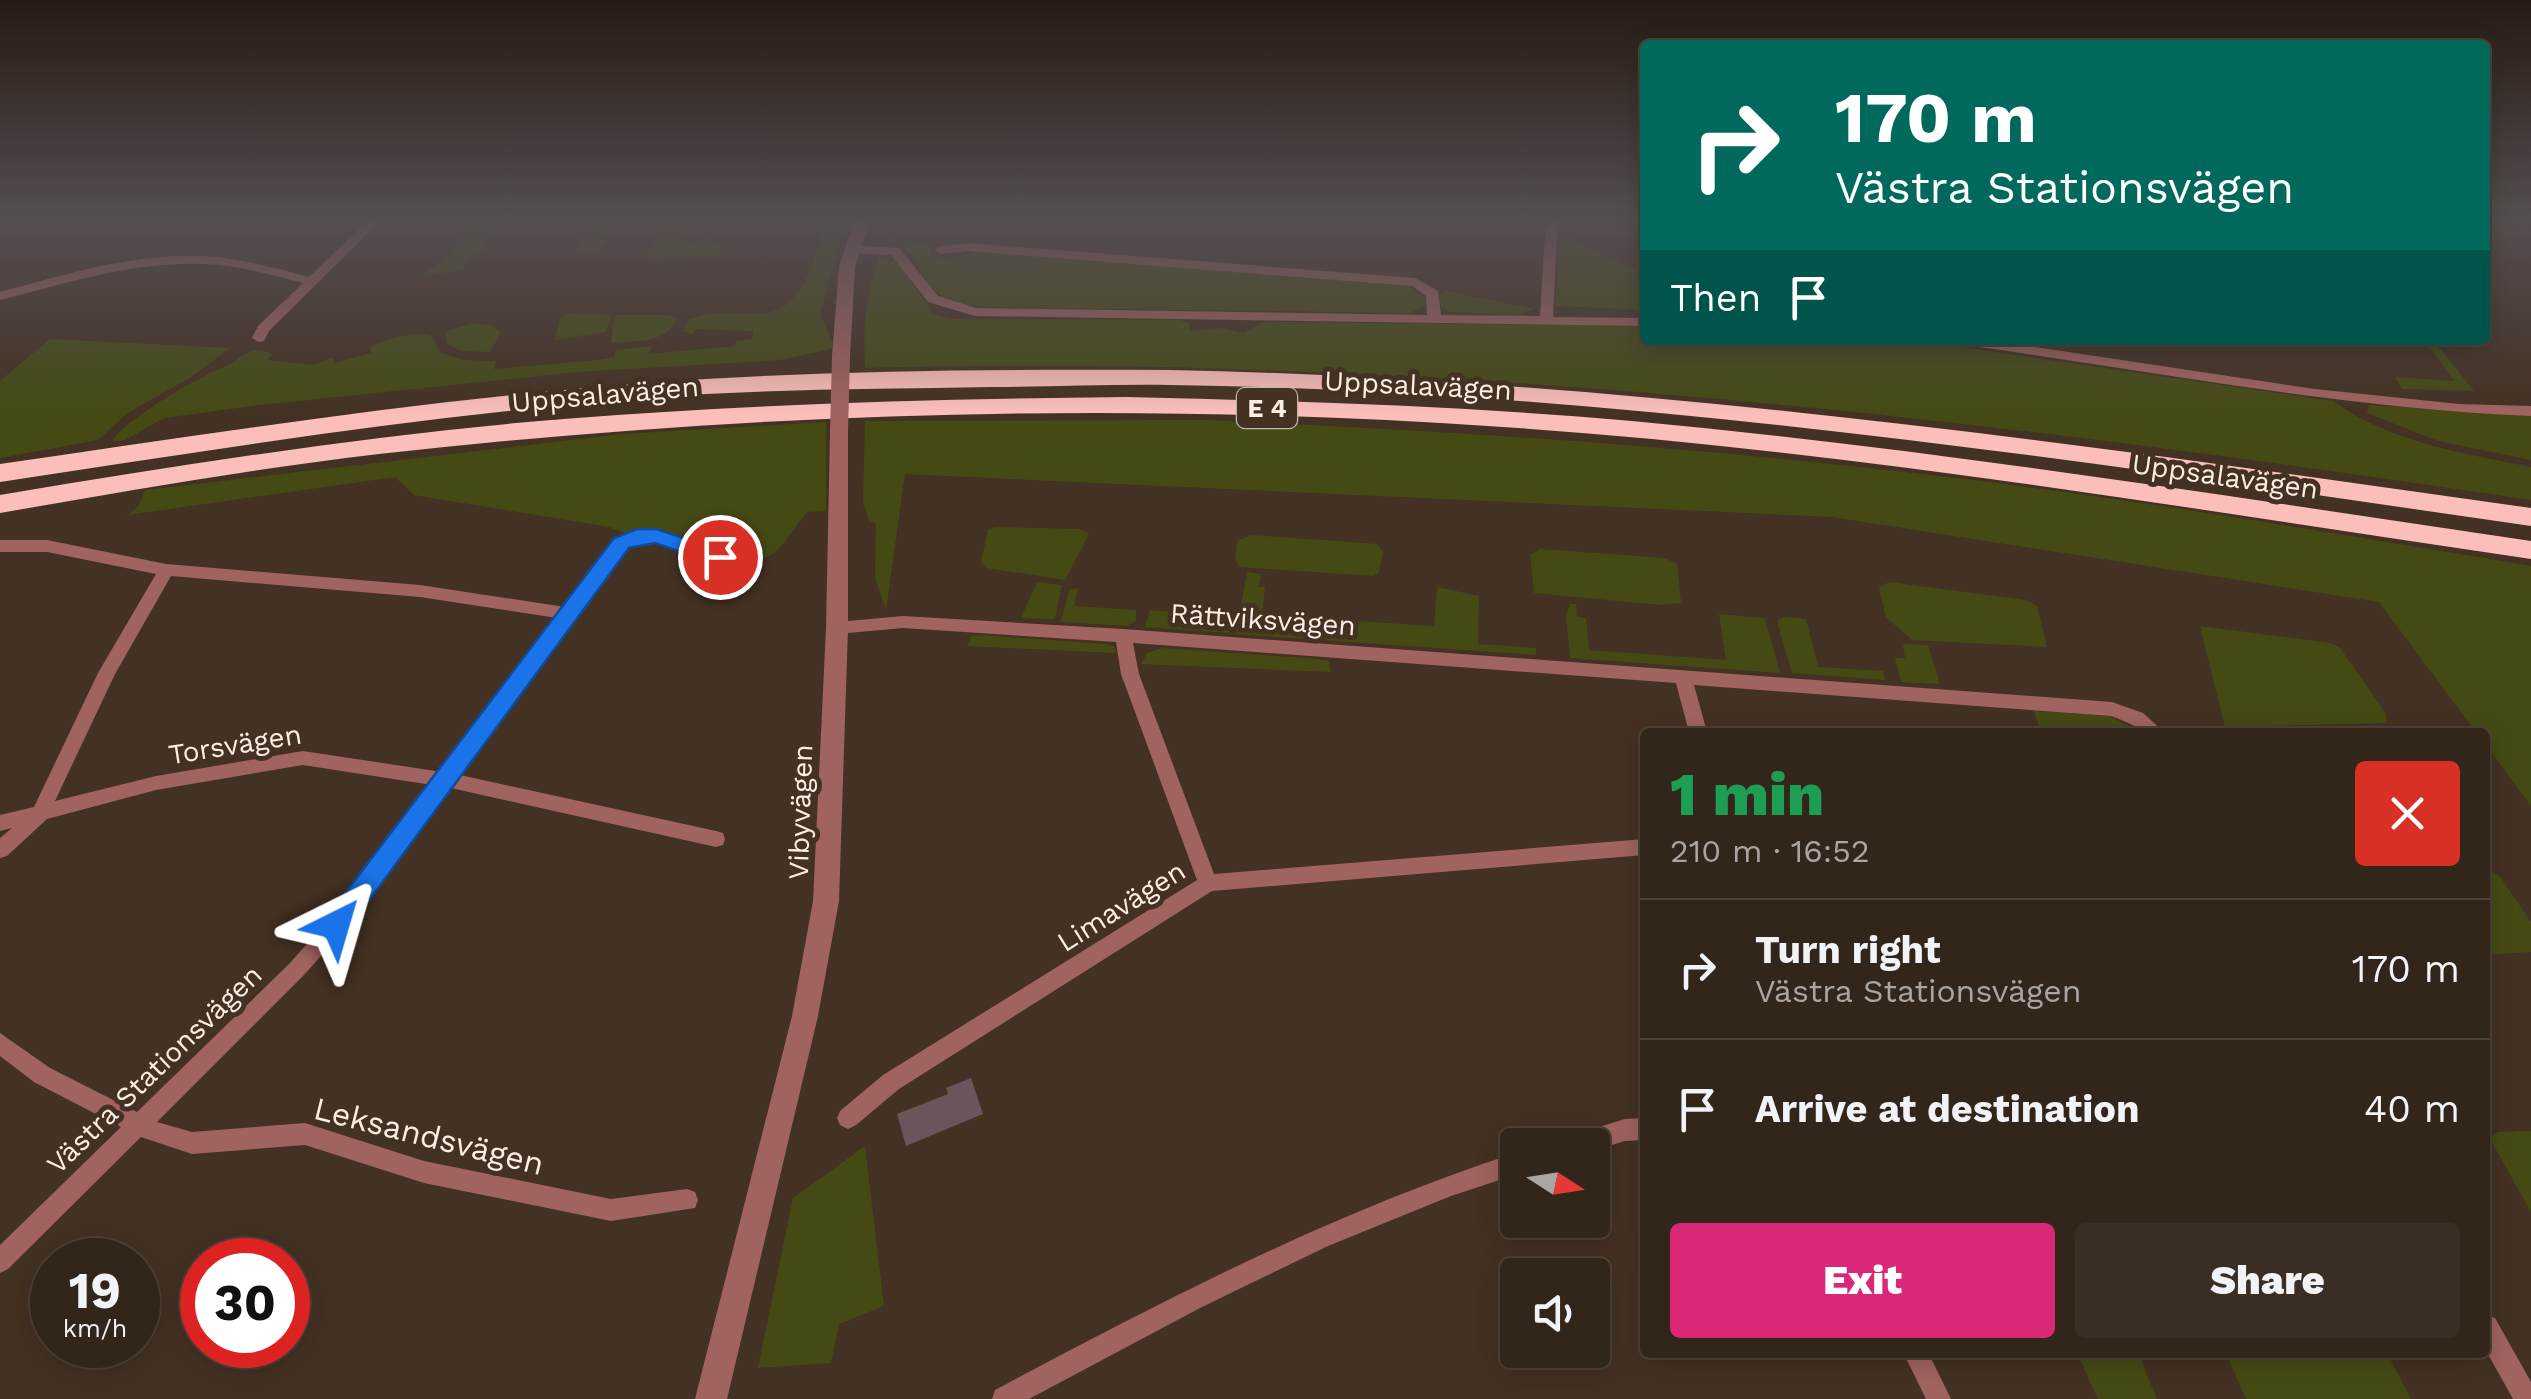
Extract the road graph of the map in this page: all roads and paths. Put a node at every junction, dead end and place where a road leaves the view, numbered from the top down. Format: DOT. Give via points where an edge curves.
graph roads {
  1 [pos="59,282"];
  2 [pos="310,282"];
  3 [pos="845,282"];
  4 [pos="920,282"];
  5 [pos="1415,282"];
  6 [pos="1548,282"];
  7 [pos="0,296"];
  8 [pos="1434,318"];
  9 [pos="1546,320"];
  10 [pos="1640,322"];
  11 [pos="259,338"];
  12 [pos="1991,345"];
  13 [pos="2531,411"];
  14 [pos="0,474"];
  15 [pos="0,504"];
  16 [pos="2531,517"];
  17 [pos="0,546"];
  18 [pos="2531,550"];
  19 [pos="752,568"];
  20 [pos="166,570"];
  21 [pos="568,614"];
  22 [pos="838,628"];
  23 [pos="1123,636"];
  24 [pos="1684,679"];
  25 [pos="1697,728"];
  26 [pos="2149,728"];
  27 [pos="448,780"];
  28 [pos="40,814"];
  29 [pos="0,823"];
  30 [pos="716,839"];
  31 [pos="1640,846"];
  32 [pos="0,850"];
  33 [pos="1208,883"];
  34 [pos="0,1043"];
  35 [pos="848,1118"];
  36 [pos="136,1123"];
  37 [pos="1640,1130"];
  38 [pos="1610,1135"];
  39 [pos="1500,1168"];
  40 [pos="687,1200"];
  41 [pos="0,1261"];
  42 [pos="2490,1334"];
  43 [pos="1918,1358"];
  44 [pos="711,1399"];
  45 [pos="1004,1399"];
  46 [pos="1939,1399"];
  47 [pos="2528,1399"];
  1 -- 7 [label="street"];
  2 -- 11 [label="street"];
  3 -- 22 [label="street, Vibyvägen, bridge"];
  4 -- 8 [label="street" via="934,299 959,310"];
  5 -- 8 [label="street" via="1433,294"];
  6 -- 9 [label="street"];
  8 -- 9 [label="street"];
  9 -- 10 [label="street"];
  12 -- 13 [label="street" via="2336,396"];
  14 -- 16 [label="highway, Uppsalavägen / E 4" via="602,395 883,380 1192,378 1518,394 1859,428"];
  15 -- 18 [label="highway, Uppsalavägen / E 4" via="270,461 590,422 882,406 1186,404 1506,420 1852,454"];
  17 -- 20 [label="street" via="47,546"];
  19 -- 21 [label="street, Västra Stationsvägen" via="656,536 637,536 621,543"];
  20 -- 21 [label="street" via="420,591"];
  20 -- 28 [label="street"];
  21 -- 27 [label="street, Västra Stationsvägen"];
  22 -- 23 [label="street, Rättviksvägen" via="903,622"];
  22 -- 44 [label="street, Vibyvägen" via="826,901 805,1016"];
  23 -- 24 [label="street, Rättviksvägen"];
  23 -- 33 [label="street" via="1130,674"];
  24 -- 25 [label="street"];
  24 -- 26 [label="street, Rättviksvägen" via="2112,709"];
  27 -- 28 [label="street, Torsvägen" via="303,758 156,783"];
  27 -- 30 [label="street, Torsvägen"];
  27 -- 36 [label="street, Västra Stationsvägen" via="296,970"];
  28 -- 29 [label="street, Torsvägen"];
  28 -- 32 [label="street"];
  31 -- 33 [label="street, Limavägen"];
  33 -- 35 [label="street, Limavägen" via="891,1082"];
  34 -- 36 [label="street, Leksandsvägen" via="42,1075"];
  36 -- 40 [label="street, Leksandsvägen" via="192,1143 304,1134 424,1172 611,1210"];
  36 -- 41 [label="street, Västra Stationsvägen"];
  37 -- 38 [label="street"];
  39 -- 45 [label="street" via="1433,1188 1207,1290"];
  42 -- 47 [label="street"];
  43 -- 46 [label="street"];
}
